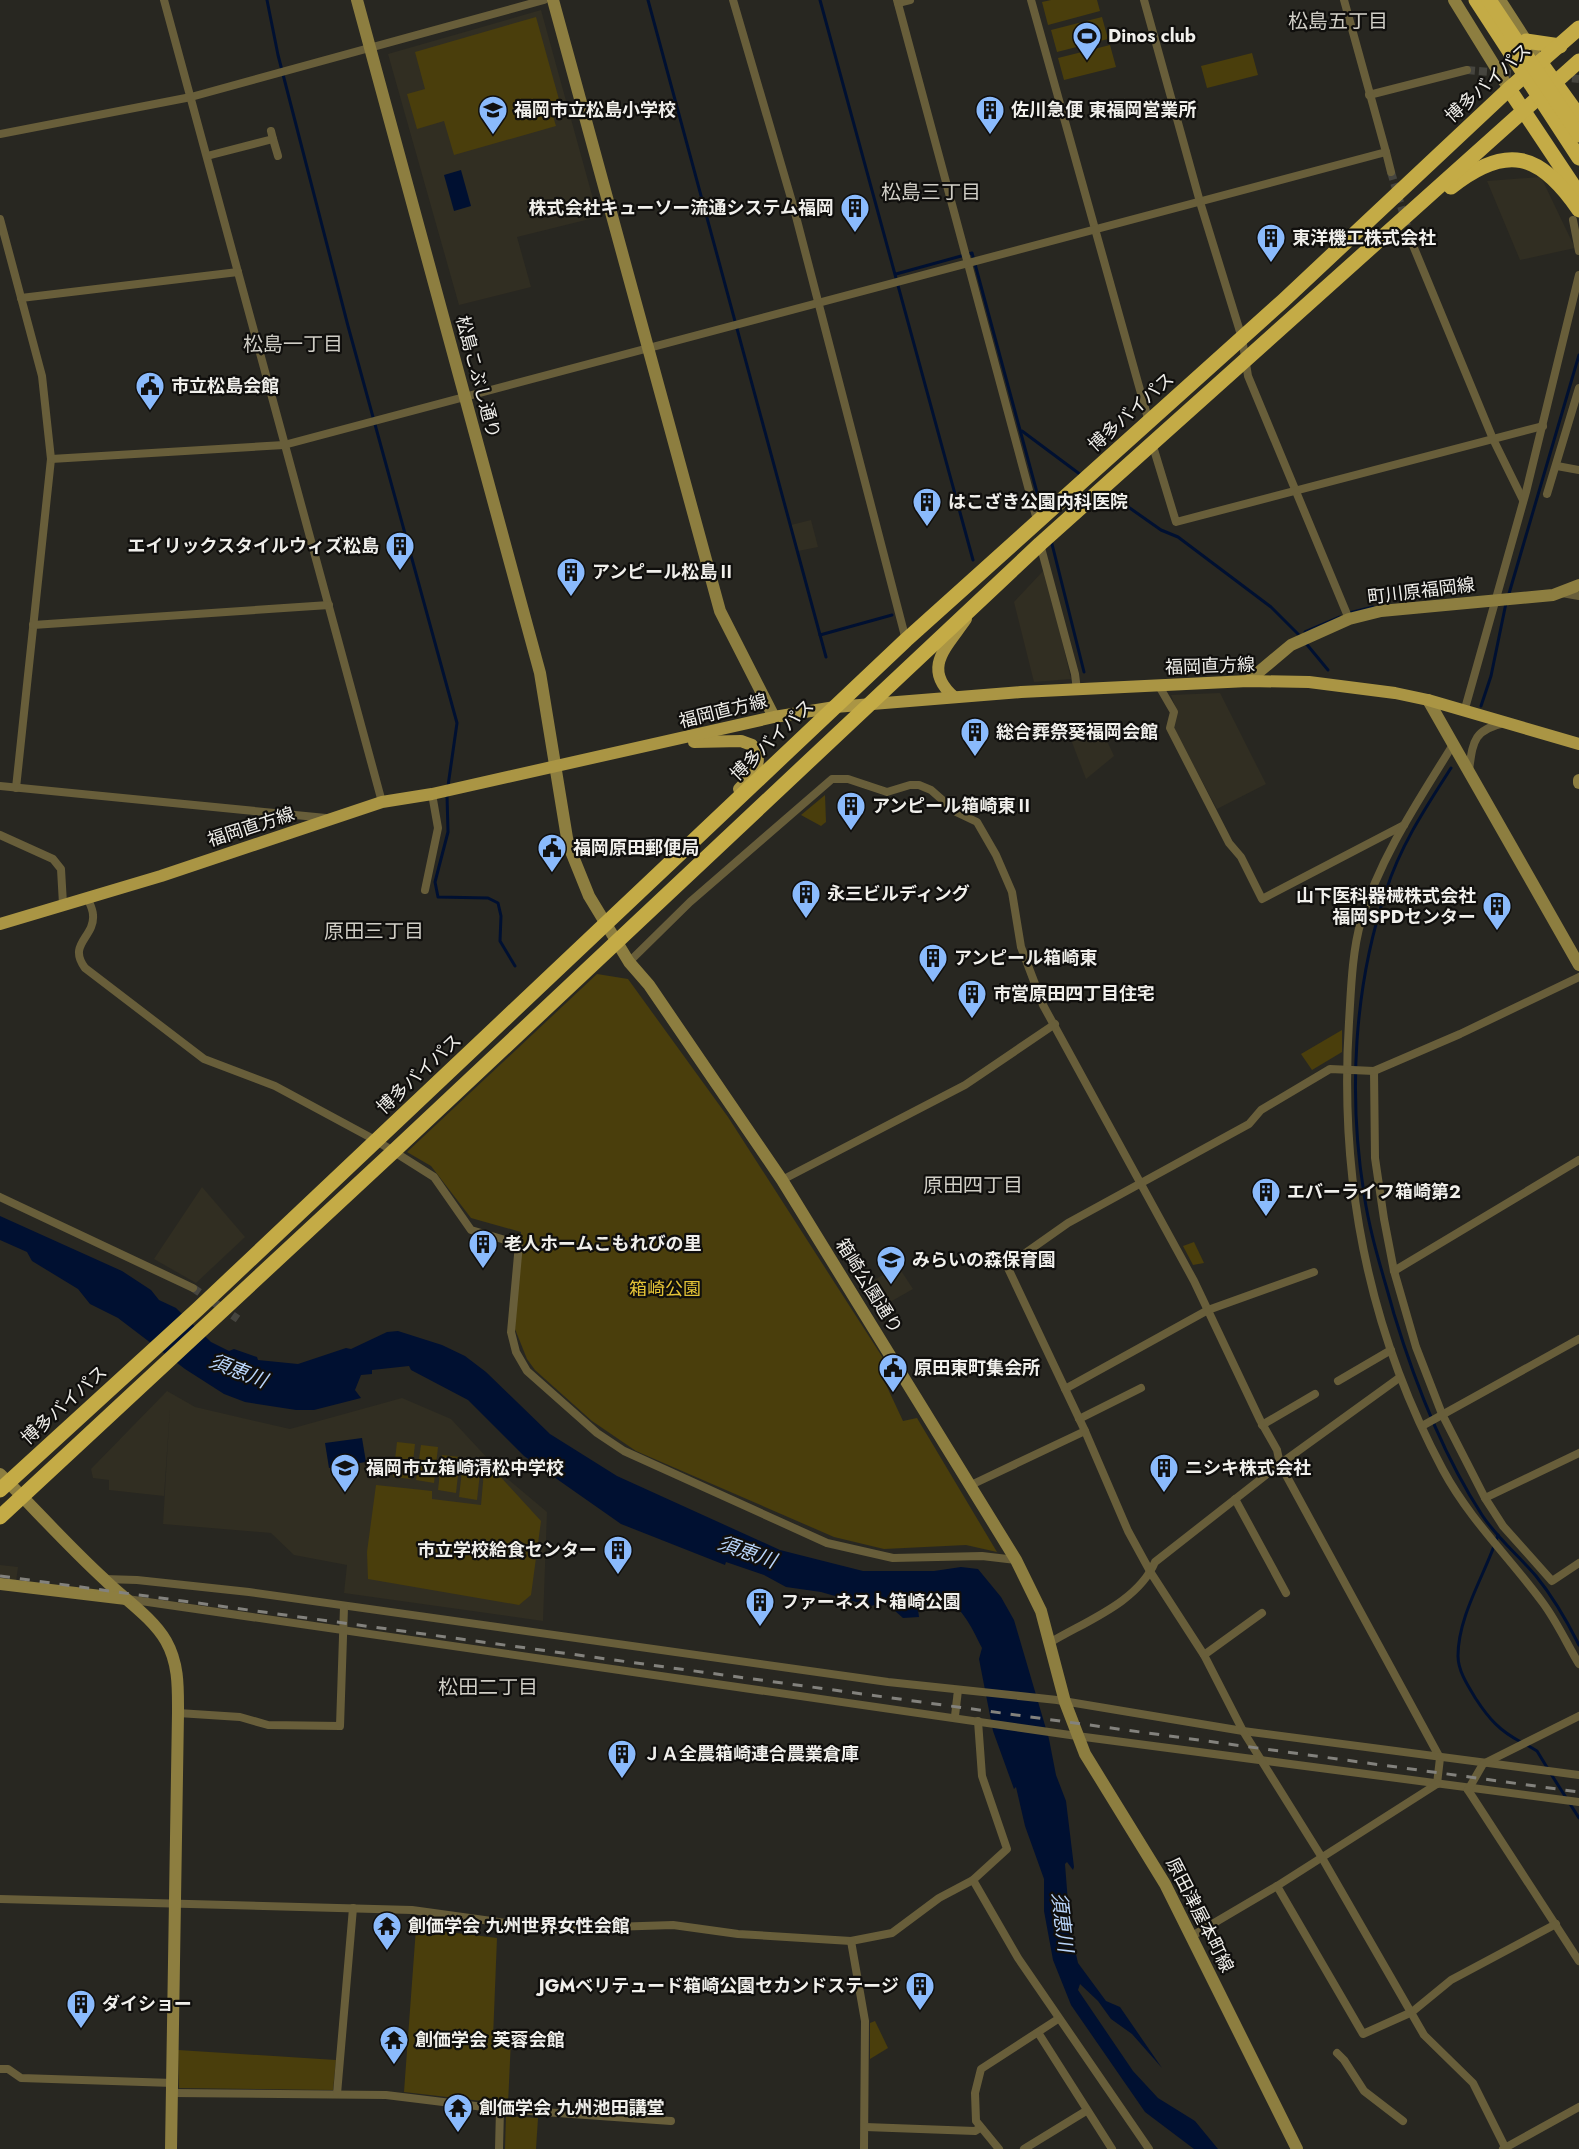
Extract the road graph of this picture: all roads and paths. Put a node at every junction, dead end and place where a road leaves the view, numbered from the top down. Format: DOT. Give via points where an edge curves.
graph roads {
  1 [pos="164,0"];
  2 [pos="357,0"];
  3 [pos="544,0"];
  4 [pos="553,0"];
  5 [pos="733,0"];
  6 [pos="910,0"];
  7 [pos="1030,0"];
  8 [pos="1144,0"];
  9 [pos="1344,0"];
  10 [pos="1454,0"];
  11 [pos="1476,0"];
  12 [pos="1489,0"];
  13 [pos="1500,0"];
  14 [pos="898,2"];
  15 [pos="1579,28"];
  16 [pos="1526,41"];
  17 [pos="1560,46"];
  18 [pos="370,47"];
  19 [pos="1579,61"];
  20 [pos="1540,62"];
  21 [pos="1467,70"];
  22 [pos="1555,84"];
  23 [pos="1509,88"];
  24 [pos="1369,95"];
  25 [pos="191,97"];
  26 [pos="1525,110"];
  27 [pos="1579,116"];
  28 [pos="0,134"];
  29 [pos="1579,135"];
  30 [pos="1386,152"];
  31 [pos="207,156"];
  32 [pos="278,156"];
  33 [pos="1579,158"];
  34 [pos="1391,172"];
  35 [pos="1579,194"];
  36 [pos="1200,202"];
  37 [pos="1576,215"];
  38 [pos="0,219"];
  39 [pos="1094,229"];
  40 [pos="1383,236"];
  41 [pos="1412,243"];
  42 [pos="1579,251"];
  43 [pos="969,261"];
  44 [pos="238,272"];
  45 [pos="1579,275"];
  46 [pos="1576,297"];
  47 [pos="21,298"];
  48 [pos="816,303"];
  49 [pos="1242,338"];
  50 [pos="649,348"];
  51 [pos="1246,360"];
  52 [pos="1579,388"];
  53 [pos="465,397"];
  54 [pos="1149,422"];
  55 [pos="1543,426"];
  56 [pos="1493,439"];
  57 [pos="1152,443"];
  58 [pos="284,445"];
  59 [pos="51,459"];
  60 [pos="1557,466"];
  61 [pos="1579,470"];
  62 [pos="1296,491"];
  63 [pos="1547,494"];
  64 [pos="1523,500"];
  65 [pos="1037,520"];
  66 [pos="1040,544"];
  67 [pos="1579,585"];
  68 [pos="1561,593"];
  69 [pos="1579,596"];
  70 [pos="1496,600"];
  71 [pos="329,605"];
  72 [pos="973,608"];
  73 [pos="1349,619"];
  74 [pos="33,625"];
  75 [pos="906,640"];
  76 [pos="1248,681"];
  77 [pos="1159,686"];
  78 [pos="1077,690"];
  79 [pos="954,697"];
  80 [pos="1428,700"];
  81 [pos="868,705"];
  82 [pos="835,707"];
  83 [pos="1464,712"];
  84 [pos="774,717"];
  85 [pos="1505,723"];
  86 [pos="675,742"];
  87 [pos="1454,743"];
  88 [pos="1579,744"];
  89 [pos="553,766"];
  90 [pos="1469,770"];
  91 [pos="0,786"];
  92 [pos="16,789"];
  93 [pos="432,794"];
  94 [pos="382,802"];
  95 [pos="332,819"];
  96 [pos="1404,825"];
  97 [pos="0,835"];
  98 [pos="663,871"];
  99 [pos="425,890"];
  100 [pos="87,897"];
  101 [pos="63,904"];
  102 [pos="0,924"];
  103 [pos="607,924"];
  104 [pos="617,941"];
  105 [pos="629,962"];
  106 [pos="1579,965"];
  107 [pos="1579,977"];
  108 [pos="1054,1024"];
  109 [pos="1348,1070"];
  110 [pos="1371,1070"];
  111 [pos="377,1141"];
  112 [pos="394,1152"];
  113 [pos="1579,1160"];
  114 [pos="782,1179"];
  115 [pos="1141,1182"];
  116 [pos="0,1197"];
  117 [pos="1394,1271"];
  118 [pos="1314,1272"];
  119 [pos="193,1288"];
  120 [pos="1208,1310"];
  121 [pos="1579,1339"];
  122 [pos="1391,1350"];
  123 [pos="1399,1378"];
  124 [pos="1338,1381"];
  125 [pos="1141,1388"];
  126 [pos="1065,1389"];
  127 [pos="1315,1394"];
  128 [pos="1440,1415"];
  129 [pos="1080,1419"];
  130 [pos="1262,1425"];
  131 [pos="1425,1425"];
  132 [pos="1085,1431"];
  133 [pos="1579,1453"];
  134 [pos="1280,1464"];
  135 [pos="3,1482"];
  136 [pos="970,1485"];
  137 [pos="22,1497"];
  138 [pos="1235,1498"];
  139 [pos="1485,1498"];
  140 [pos="0,1517"];
  141 [pos="1016,1560"];
  142 [pos="1579,1563"];
  143 [pos="1151,1573"];
  144 [pos="104,1580"];
  145 [pos="0,1584"];
  146 [pos="1286,1593"];
  147 [pos="126,1599"];
  148 [pos="344,1606"];
  149 [pos="1262,1613"];
  150 [pos="344,1628"];
  151 [pos="1051,1642"];
  152 [pos="1204,1655"];
  153 [pos="1579,1664"];
  154 [pos="957,1690"];
  155 [pos="1061,1701"];
  156 [pos="178,1713"];
  157 [pos="955,1716"];
  158 [pos="1579,1716"];
  159 [pos="978,1721"];
  160 [pos="1243,1731"];
  161 [pos="1072,1735"];
  162 [pos="1440,1758"];
  163 [pos="1260,1759"];
  164 [pos="1483,1764"];
  165 [pos="1576,1775"];
  166 [pos="1437,1784"];
  167 [pos="1468,1790"];
  168 [pos="1579,1802"];
  169 [pos="1321,1856"];
  170 [pos="973,1880"];
  171 [pos="1277,1886"];
  172 [pos="0,1899"];
  173 [pos="177,1902"];
  174 [pos="353,1908"];
  175 [pos="1556,1924"];
  176 [pos="1192,1936"];
  177 [pos="851,1941"];
  178 [pos="1579,1961"];
  179 [pos="1412,2012"];
  180 [pos="1058,2019"];
  181 [pos="1039,2034"];
  182 [pos="1337,2053"];
  183 [pos="0,2069"];
  184 [pos="173,2088"];
  185 [pos="337,2094"];
  186 [pos="1579,2107"];
  187 [pos="500,2109"];
  188 [pos="1086,2111"];
  189 [pos="671,2121"];
  190 [pos="1403,2121"];
  191 [pos="865,2127"];
  192 [pos="980,2128"];
  193 [pos="171,2149"];
  194 [pos="500,2149"];
  195 [pos="864,2149"];
  196 [pos="999,2149"];
  197 [pos="1024,2149"];
  198 [pos="1112,2149"];
  199 [pos="1149,2149"];
  200 [pos="1297,2149"];
  201 [pos="1505,2149"];
  1 -- 25 [label="street"];
  2 -- 18 [label="street, 松島こぶし通り"];
  3 -- 18 [label="street"];
  4 -- 50 [label="street"];
  5 -- 48 [label="street" via="770,122"];
  6 -- 14 [label="street"];
  7 -- 39 [label="street"];
  8 -- 36 [label="street"];
  9 -- 24 [label="street"];
  10 -- 23 [label="street"];
  11 -- 33 [label="highway, bridge"];
  12 -- 29 [label="highway, bridge"];
  13 -- 16 [label="street"];
  14 -- 43 [label="street"];
  15 -- 17 [label="highway, 博多バイパス"];
  16 -- 17 [label="highway"];
  16 -- 20 [label="street"];
  17 -- 20 [label="highway, 博多バイパス"];
  18 -- 25 [label="street"];
  18 -- 53 [label="street, 松島こぶし通り"];
  19 -- 22 [label="highway, 博多バイパス"];
  20 -- 22 [label="highway"];
  20 -- 23 [label="highway, 博多バイパス"];
  21 -- 24 [label="street"];
  22 -- 26 [label="highway, 博多バイパス"];
  22 -- 27 [label="highway"];
  23 -- 26 [label="highway"];
  23 -- 49 [label="highway, 博多バイパス"];
  24 -- 30 [label="street"];
  25 -- 28 [label="street"];
  25 -- 31 [label="street"];
  26 -- 35 [label="highway"];
  26 -- 40 [label="highway, 博多バイパス"];
  30 -- 34 [label="street"];
  30 -- 36 [label="street"];
  31 -- 32 [label="street" via="272,135"];
  31 -- 44 [label="street"];
  36 -- 39 [label="street"];
  36 -- 49 [label="street"];
  37 -- 40 [label="highway" via="1563,187 1540,168 1514,160 1498,161 1481,166 1436,202"];
  37 -- 42 [label="street"];
  38 -- 47 [label="street"];
  39 -- 43 [label="street"];
  39 -- 54 [label="street"];
  40 -- 51 [label="highway, 博多バイパス"];
  41 -- 56 [label="street"];
  43 -- 48 [label="street"];
  43 -- 65 [label="street"];
  44 -- 47 [label="street"];
  44 -- 58 [label="street"];
  45 -- 46 [label="street"];
  46 -- 55 [label="street"];
  47 -- 59 [label="street" via="42,376"];
  48 -- 50 [label="street"];
  48 -- 75 [label="street"];
  49 -- 51 [label="street"];
  49 -- 54 [label="highway, 博多バイパス"];
  50 -- 53 [label="street"];
  50 -- 84 [label="street" via="720,611"];
  51 -- 57 [label="highway, 博多バイパス"];
  51 -- 62 [label="street" via="1248,376"];
  52 -- 60 [label="street"];
  53 -- 58 [label="street"];
  53 -- 89 [label="street, 松島こぶし通り" via="540,674"];
  54 -- 65 [label="highway, 博多バイパス"];
  55 -- 56 [label="street"];
  55 -- 64 [label="street"];
  56 -- 62 [label="street"];
  56 -- 64 [label="street"];
  57 -- 62 [label="street" via="1176,522"];
  57 -- 66 [label="highway, 博多バイパス"];
  58 -- 59 [label="street"];
  58 -- 71 [label="street"];
  59 -- 74 [label="street"];
  60 -- 61 [label="street"];
  60 -- 63 [label="street"];
  62 -- 73 [label="street"];
  64 -- 70 [label="street"];
  65 -- 75 [label="highway, 博多バイパス"];
  66 -- 72 [label="highway, 博多バイパス"];
  66 -- 78 [label="street"];
  67 -- 68 [label="street, 町川原福岡線"];
  68 -- 69 [label="street"];
  68 -- 70 [label="street, 町川原福岡線"];
  70 -- 73 [label="street, 町川原福岡線" via="1381,611"];
  70 -- 83 [label="street"];
  71 -- 74 [label="street"];
  71 -- 94 [label="street"];
  72 -- 79 [label="main road" via="938,660 941,686"];
  72 -- 81 [label="highway, 博多バイパス"];
  73 -- 76 [label="street, 町川原福岡線" via="1291,645"];
  74 -- 92 [label="street"];
  75 -- 82 [label="highway, 博多バイパス"];
  76 -- 77 [label="main road, 福岡直方線"];
  76 -- 80 [label="main road, 福岡直方線" via="1344,685"];
  77 -- 78 [label="main road, 福岡直方線"];
  77 -- 96 [label="street" via="1174,712 1170,728 1262,899"];
  78 -- 79 [label="main road, 福岡直方線"];
  79 -- 81 [label="main road, 福岡直方線"];
  80 -- 83 [label="main road, 福岡直方線"];
  80 -- 87 [label="street"];
  81 -- 82 [label="main road, 福岡直方線"];
  81 -- 104 [label="highway, 博多バイパス"];
  82 -- 84 [label="main road, 福岡直方線"];
  82 -- 98 [label="highway, 博多バイパス"];
  83 -- 85 [label="main road, 福岡直方線"];
  84 -- 86 [label="main road, 福岡直方線"];
  85 -- 88 [label="main road, 福岡直方線"];
  85 -- 90 [label="street" via="1486,729 1474,740"];
  86 -- 89 [label="main road, 福岡直方線"];
  86 -- 98 [label="main road" via="747,742 756,750 758,768"];
  87 -- 90 [label="street"];
  87 -- 96 [label="street"];
  89 -- 93 [label="main road, 福岡直方線"];
  89 -- 103 [label="street" via="571,855 589,896"];
  90 -- 106 [label="street"];
  91 -- 92 [label="street"];
  92 -- 95 [label="street"];
  93 -- 94 [label="main road, 福岡直方線"];
  93 -- 99 [label="street" via="438,828"];
  94 -- 95 [label="main road, 福岡直方線"];
  95 -- 100 [label="main road, 福岡直方線"];
  96 -- 109 [label="street" via="1384,860 1360,923 1350,1002"];
  97 -- 101 [label="street" via="53,859 61,869"];
  98 -- 103 [label="highway, 博多バイパス"];
  100 -- 101 [label="main road, 福岡直方線"];
  100 -- 111 [label="street" via="93,922 78,951 85,968 204,1059 275,1086"];
  101 -- 102 [label="main road, 福岡直方線"];
  103 -- 104 [label="street"];
  103 -- 111 [label="highway, 博多バイパス"];
  104 -- 105 [label="street, 箱崎公園通り"];
  104 -- 112 [label="highway, 博多バイパス"];
  105 -- 108 [label="street" via="690,902 832,779 848,779 887,792 919,785 977,822 986,837 1012,892 1020,948"];
  105 -- 114 [label="street, 箱崎公園通り" via="649,985"];
  107 -- 110 [label="street" via="1460,1034"];
  108 -- 114 [label="street" via="965,1085"];
  108 -- 115 [label="street"];
  109 -- 110 [label="street"];
  109 -- 115 [label="street" via="1330,1069 1261,1110 1249,1124"];
  109 -- 122 [label="street" via="1347,1131 1357,1224"];
  110 -- 117 [label="street" via="1375,1158"];
  111 -- 112 [label="street"];
  111 -- 135 [label="highway, 博多バイパス" via="198,1309"];
  112 -- 137 [label="highway, 博多バイパス"];
  112 -- 141 [label="street" via="434,1176 471,1230 519,1244 511,1332 516,1352 527,1371 597,1433 624,1451 827,1543 893,1558 982,1556"];
  113 -- 117 [label="street"];
  114 -- 136 [label="street, 箱崎公園通り"];
  115 -- 120 [label="street"];
  115 -- 126 [label="street" via="1068,1223 1007,1266"];
  116 -- 119 [label="street"];
  117 -- 128 [label="street"];
  118 -- 120 [label="street"];
  120 -- 126 [label="street"];
  120 -- 130 [label="street"];
  121 -- 128 [label="street"];
  122 -- 123 [label="street"];
  122 -- 124 [label="street"];
  123 -- 131 [label="street"];
  123 -- 134 [label="street"];
  125 -- 129 [label="street"];
  126 -- 129 [label="street"];
  127 -- 130 [label="street"];
  128 -- 131 [label="street"];
  128 -- 139 [label="street"];
  129 -- 132 [label="street"];
  130 -- 134 [label="street" via="1277,1450"];
  131 -- 153 [label="street" via="1462,1503 1545,1605"];
  132 -- 136 [label="street"];
  132 -- 143 [label="street" via="1128,1531"];
  133 -- 139 [label="street"];
  134 -- 138 [label="street"];
  134 -- 162 [label="street"];
  135 -- 137 [label="street"];
  136 -- 141 [label="street, 箱崎公園通り"];
  137 -- 140 [label="highway, 博多バイパス"];
  137 -- 144 [label="street"];
  138 -- 143 [label="street" via="1155,1562"];
  138 -- 146 [label="street"];
  139 -- 142 [label="street" via="1503,1526 1552,1581"];
  141 -- 151 [label="street, 箱崎公園通り" via="1035,1596"];
  143 -- 151 [label="street" via="1130,1595"];
  143 -- 152 [label="street"];
  144 -- 147 [label="street"];
  144 -- 148 [label="street" via="249,1592"];
  145 -- 147 [label="street"];
  147 -- 150 [label="street"];
  147 -- 156 [label="street" via="165,1640 173,1655 178,1678"];
  148 -- 150 [label="street"];
  148 -- 154 [label="street"];
  149 -- 152 [label="street"];
  150 -- 156 [label="street" via="340,1726 268,1725 240,1718"];
  150 -- 157 [label="street"];
  151 -- 155 [label="street, 箱崎公園通り"];
  152 -- 160 [label="street"];
  154 -- 155 [label="street"];
  154 -- 157 [label="street"];
  155 -- 160 [label="street"];
  155 -- 161 [label="street, 原田津屋本町線"];
  156 -- 173 [label="street"];
  157 -- 159 [label="street"];
  158 -- 164 [label="street"];
  159 -- 161 [label="street"];
  159 -- 170 [label="street" via="982,1776 1007,1849"];
  160 -- 162 [label="street"];
  160 -- 163 [label="street"];
  161 -- 163 [label="street"];
  161 -- 176 [label="street, 原田津屋本町線" via="1150,1858"];
  162 -- 164 [label="street"];
  162 -- 166 [label="street"];
  163 -- 166 [label="street"];
  163 -- 169 [label="street"];
  164 -- 165 [label="street"];
  164 -- 167 [label="street"];
  166 -- 167 [label="street"];
  166 -- 169 [label="street"];
  167 -- 168 [label="street"];
  167 -- 175 [label="street"];
  169 -- 171 [label="street"];
  169 -- 179 [label="street"];
  170 -- 177 [label="street" via="892,1932"];
  170 -- 180 [label="street"];
  171 -- 176 [label="street"];
  171 -- 179 [label="street" via="1363,2034"];
  172 -- 173 [label="street"];
  173 -- 174 [label="street"];
  173 -- 184 [label="street"];
  174 -- 177 [label="street" via="412,1910 549,1929 673,1925 738,1934"];
  174 -- 185 [label="street"];
  175 -- 178 [label="street"];
  175 -- 179 [label="street" via="1451,1980"];
  176 -- 200 [label="street, 原田津屋本町線"];
  177 -- 191 [label="street" via="865,2021"];
  179 -- 201 [label="street" via="1424,2035 1473,2083"];
  180 -- 181 [label="street"];
  180 -- 199 [label="street"];
  181 -- 188 [label="street"];
  181 -- 192 [label="street" via="981,2069 975,2093"];
  182 -- 190 [label="street" via="1364,2091"];
  183 -- 184 [label="street" via="8,2069 21,2078"];
  184 -- 185 [label="street"];
  184 -- 193 [label="street"];
  185 -- 187 [label="street" via="386,2095"];
  186 -- 201 [label="street"];
  187 -- 189 [label="street"];
  187 -- 194 [label="street"];
  188 -- 197 [label="street"];
  188 -- 198 [label="street"];
  191 -- 192 [label="street" via="975,2131"];
  191 -- 195 [label="street"];
  192 -- 196 [label="street"];
}
